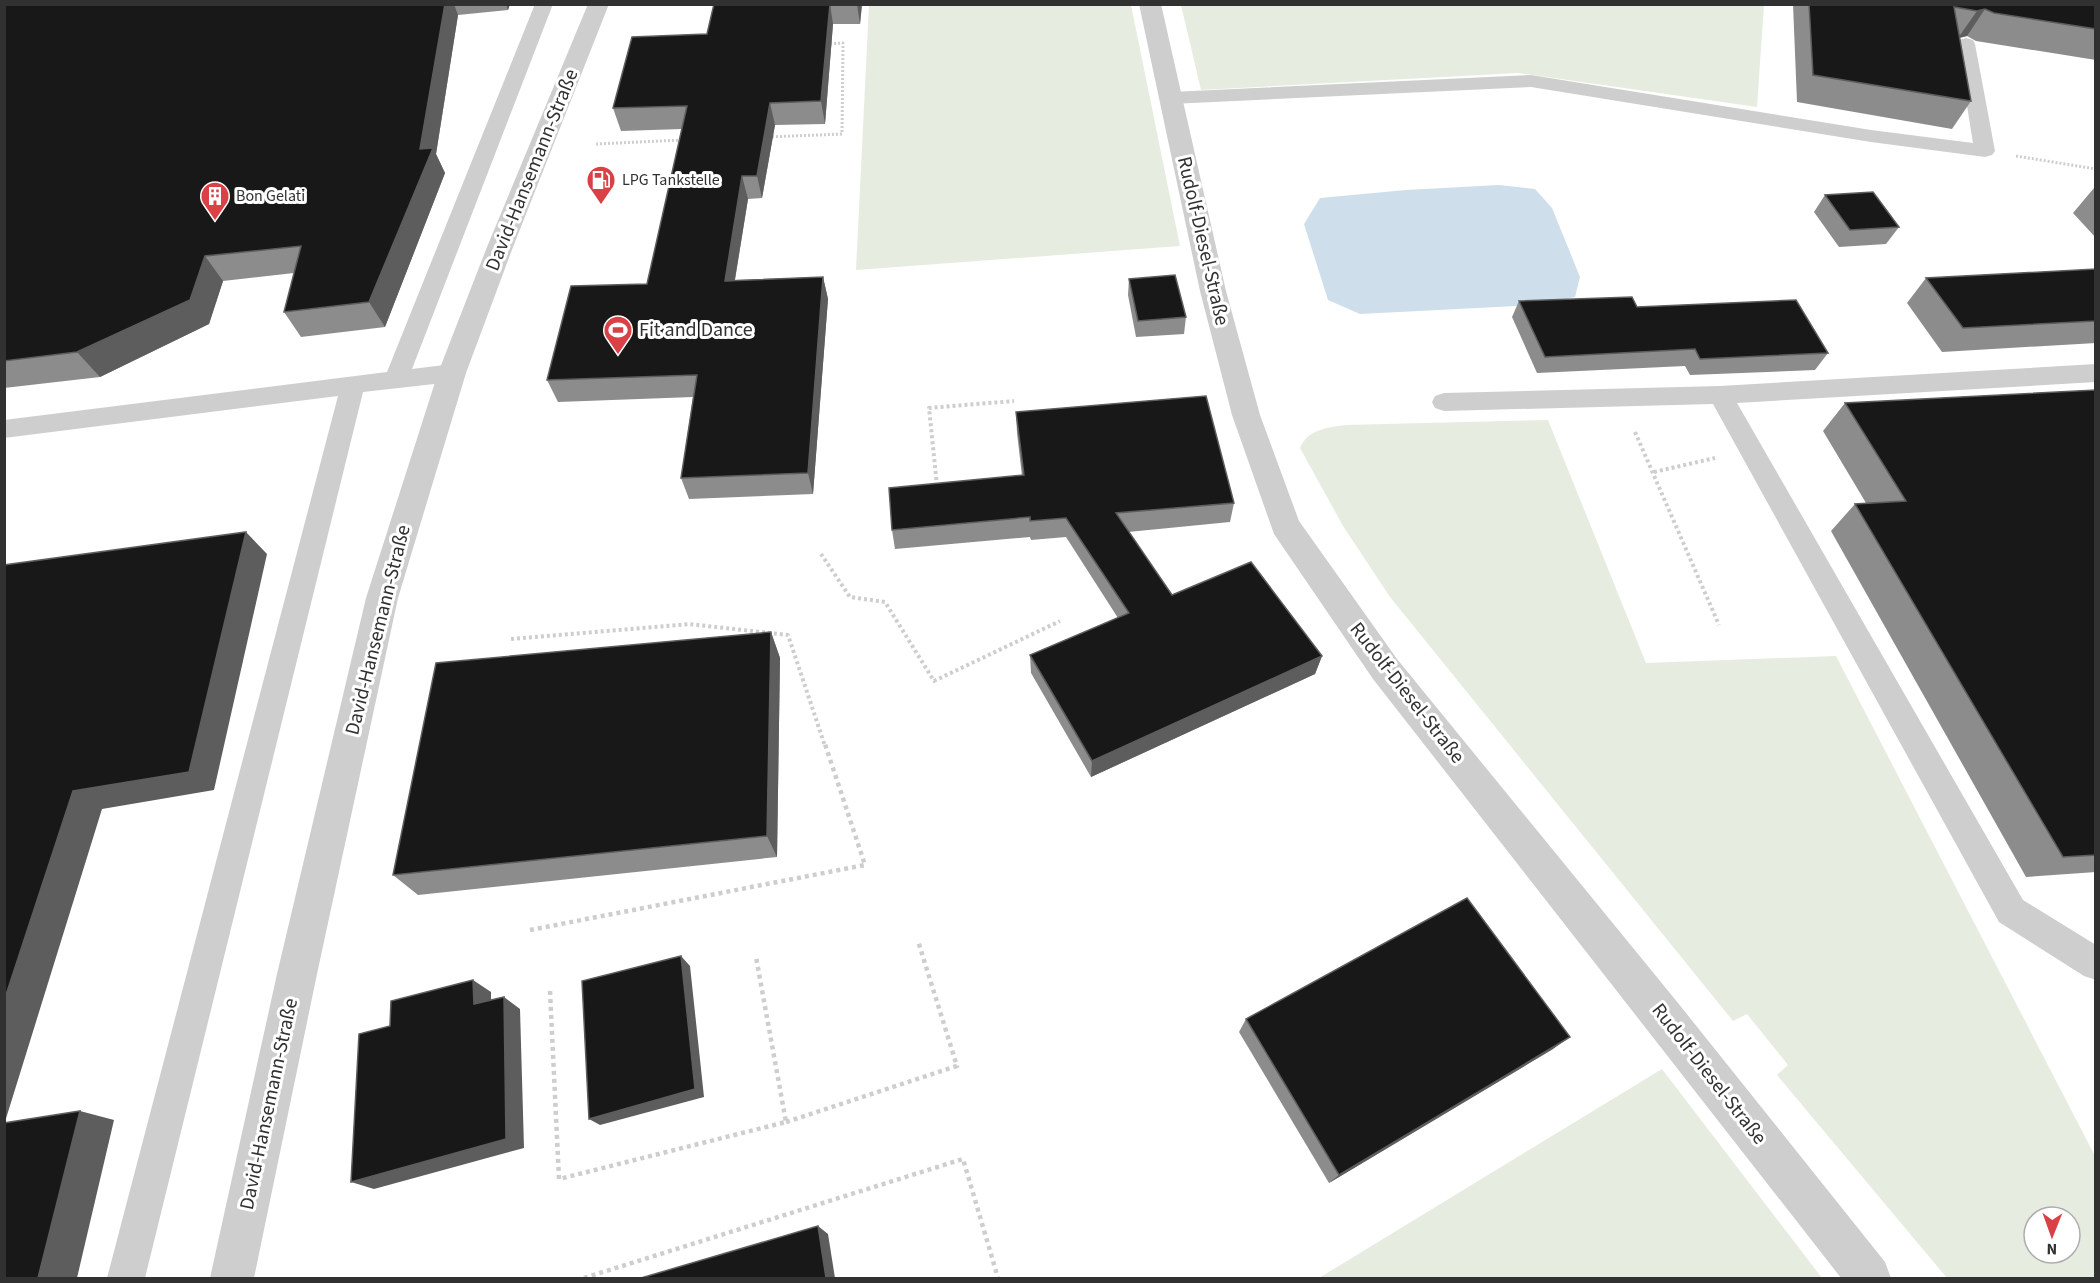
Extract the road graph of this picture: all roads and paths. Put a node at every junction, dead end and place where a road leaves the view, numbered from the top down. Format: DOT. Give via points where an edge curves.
graph roads {
  1 [pos="544,4"];
  2 [pos="599,4"];
  3 [pos="1150,4"];
  4 [pos="820,44"];
  5 [pos="1966,44"];
  6 [pos="1171,98"];
  7 [pos="760,137"];
  8 [pos="690,140"];
  9 [pos="596,144"];
  10 [pos="1985,151"];
  11 [pos="2096,169"];
  12 [pos="452,373"];
  13 [pos="2096,373"];
  14 [pos="396,380"];
  15 [pos="353,385"];
  16 [pos="1720,395"];
  17 [pos="1014,401"];
  18 [pos="1444,402"];
  19 [pos="4,429"];
  20 [pos="1635,432"];
  21 [pos="1750,449"];
  22 [pos="1654,472"];
  23 [pos="937,486"];
  24 [pos="822,554"];
  25 [pos="1060,621"];
  26 [pos="1719,625"];
  27 [pos="511,639"];
  28 [pos="531,930"];
  29 [pos="918,941"];
  30 [pos="756,957"];
  31 [pos="2096,964"];
  32 [pos="550,992"];
  33 [pos="786,1122"];
  34 [pos="126,1278"];
  35 [pos="232,1278"];
  36 [pos="584,1278"];
  37 [pos="998,1278"];
  38 [pos="1869,1278"];
  1 -- 14 [label="lane"];
  2 -- 12 [label="street, David-Hansemann-Straße"];
  3 -- 6 [label="street, Rudolf-Diesel-Straße"];
  4 -- 7 [label="path" via="843,43 842,134"];
  5 -- 10 [label="lane"];
  6 -- 10 [label="lane" via="1531,81"];
  6 -- 38 [label="street, Rudolf-Diesel-Straße" via="1213,291 1246,415 1285,525 1386,669"];
  8 -- 9 [label="path"];
  10 -- 11 [label="path"];
  12 -- 14 [label="lane"];
  12 -- 35 [label="street, David-Hansemann-Straße" via="382,598"];
  13 -- 16 [label="lane"];
  14 -- 15 [label="lane"];
  15 -- 19 [label="lane"];
  15 -- 34 [label="lane"];
  16 -- 18 [label="lane"];
  16 -- 21 [label="lane"];
  17 -- 23 [label="path" via="929,408"];
  20 -- 22 [label="path"];
  21 -- 22 [label="path"];
  21 -- 31 [label="lane" via="2012,910"];
  22 -- 26 [label="path"];
  24 -- 25 [label="path" via="850,597 885,602 934,681"];
  27 -- 28 [label="path" via="688,624 788,635 865,865"];
  29 -- 33 [label="path" via="957,1066"];
  30 -- 33 [label="path"];
  32 -- 33 [label="path" via="560,1179"];
  36 -- 37 [label="path" via="963,1159"];
}
